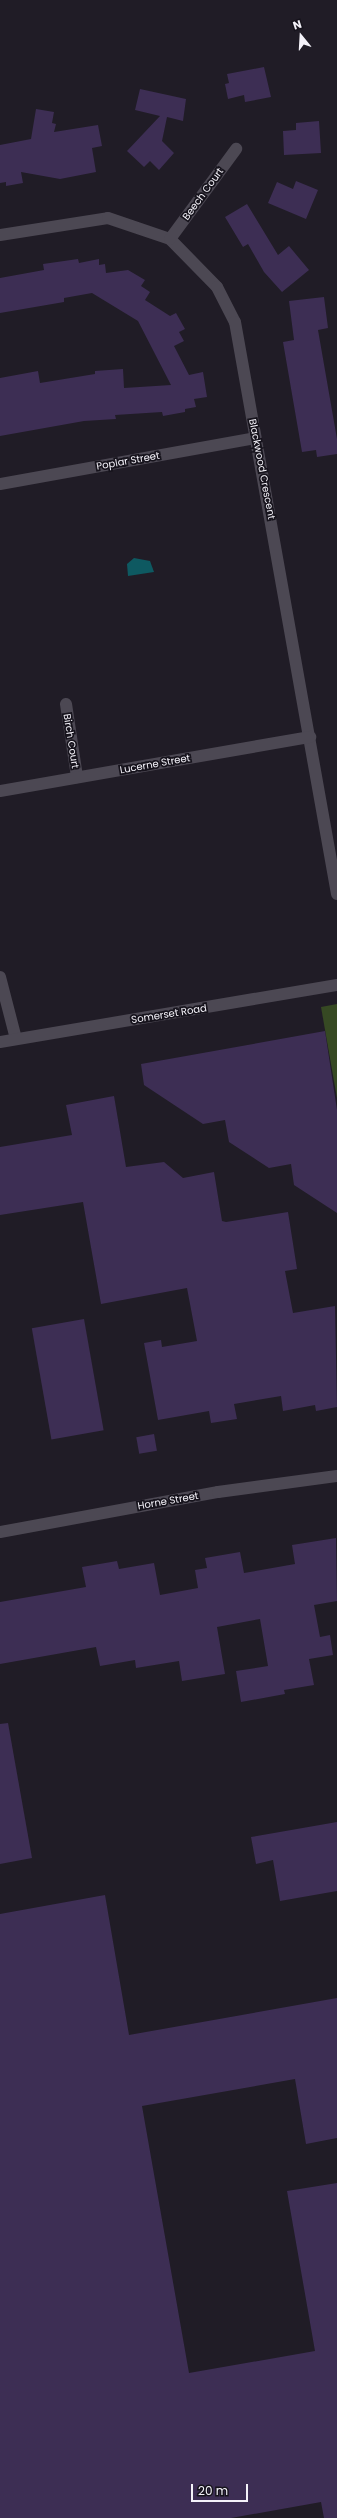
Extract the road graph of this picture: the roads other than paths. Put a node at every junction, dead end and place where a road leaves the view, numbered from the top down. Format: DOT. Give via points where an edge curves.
graph roads {
  1 [pos="236,149"];
  2 [pos="0,235"];
  3 [pos="170,239"];
  4 [pos="255,438"];
  5 [pos="0,484"];
  6 [pos="66,704"];
  7 [pos="310,737"];
  8 [pos="77,777"];
  9 [pos="0,791"];
  10 [pos="337,894"];
  11 [pos="0,977"];
  12 [pos="337,985"];
  13 [pos="16,1039"];
  14 [pos="0,1042"];
  15 [pos="337,1476"];
  16 [pos="0,1532"];
  1 -- 3 [label="street, Beech Court"];
  2 -- 3 [label="street, Blackwood Crescent" via="108,218"];
  3 -- 4 [label="street, Blackwood Crescent" via="217,287 235,322"];
  4 -- 5 [label="street, Poplar Street"];
  4 -- 7 [label="street, Blackwood Crescent" via="265,478"];
  6 -- 8 [label="street, Birch Court"];
  7 -- 8 [label="street, Lucerne Street"];
  7 -- 10 [label="street, Blackwood Crescent"];
  8 -- 9 [label="street, Lucerne Street"];
  11 -- 13 [label="street"];
  12 -- 13 [label="street, Somerset Road"];
  13 -- 14 [label="street, Somerset Road"];
  15 -- 16 [label="street, Horne Street" via="218,1492"];
}
